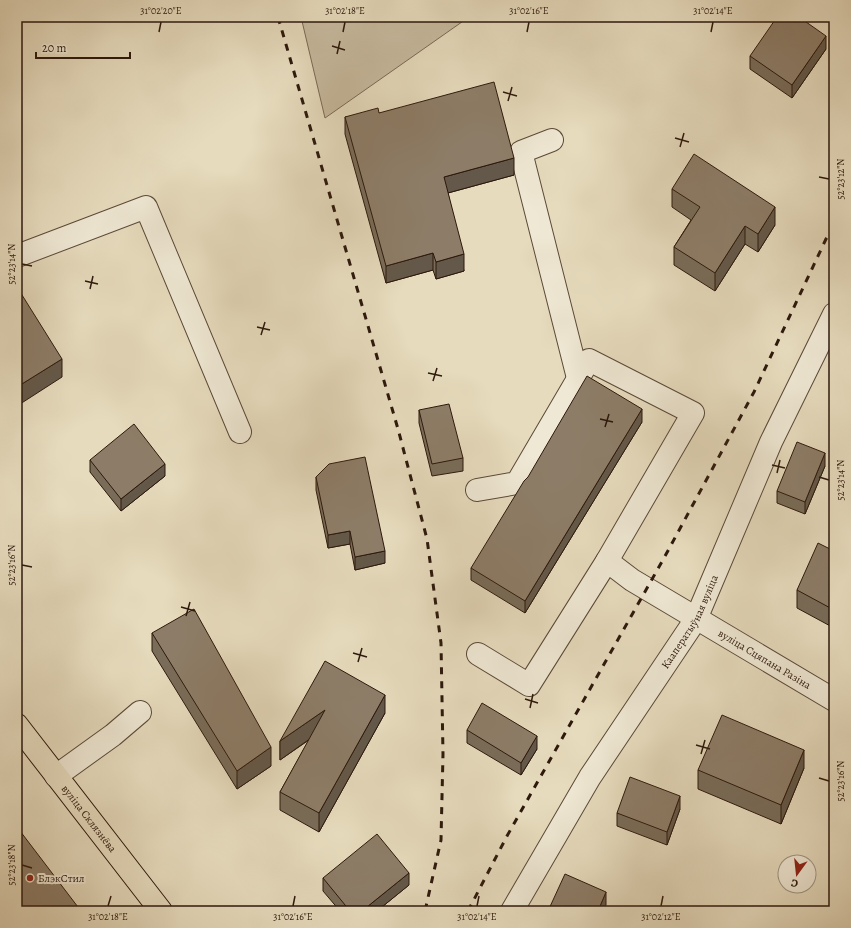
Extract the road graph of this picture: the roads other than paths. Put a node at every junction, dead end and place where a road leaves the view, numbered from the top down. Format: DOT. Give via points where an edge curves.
graph roads {
  1 [pos="552,140"];
  2 [pos="17,256"];
  3 [pos="834,314"];
  4 [pos="578,378"];
  5 [pos="240,432"];
  6 [pos="477,490"];
  7 [pos="607,561"];
  8 [pos="696,619"];
  9 [pos="478,654"];
  10 [pos="834,700"];
  11 [pos="140,712"];
  12 [pos="17,725"];
  13 [pos="56,776"];
  14 [pos="161,911"];
  15 [pos="512,911"];
  1 -- 4 [label="street" via="521,152"];
  2 -- 5 [label="street" via="146,207"];
  3 -- 8 [label="street, Кааператыўная вуліца" via="771,442"];
  4 -- 6 [label="street" via="516,483"];
  4 -- 7 [label="street" via="589,360 693,413"];
  7 -- 8 [label="street, вуліца Сцяпана Разіна" via="632,580"];
  7 -- 9 [label="street" via="529,685"];
  8 -- 10 [label="street, вуліца Сцяпана Разіна"];
  8 -- 15 [label="street, Кааператыўная вуліца" via="590,777"];
  11 -- 13 [label="street"];
  12 -- 13 [label="main road, вуліца Склязнёва"];
  13 -- 14 [label="main road, вуліца Склязнёва"];
}
